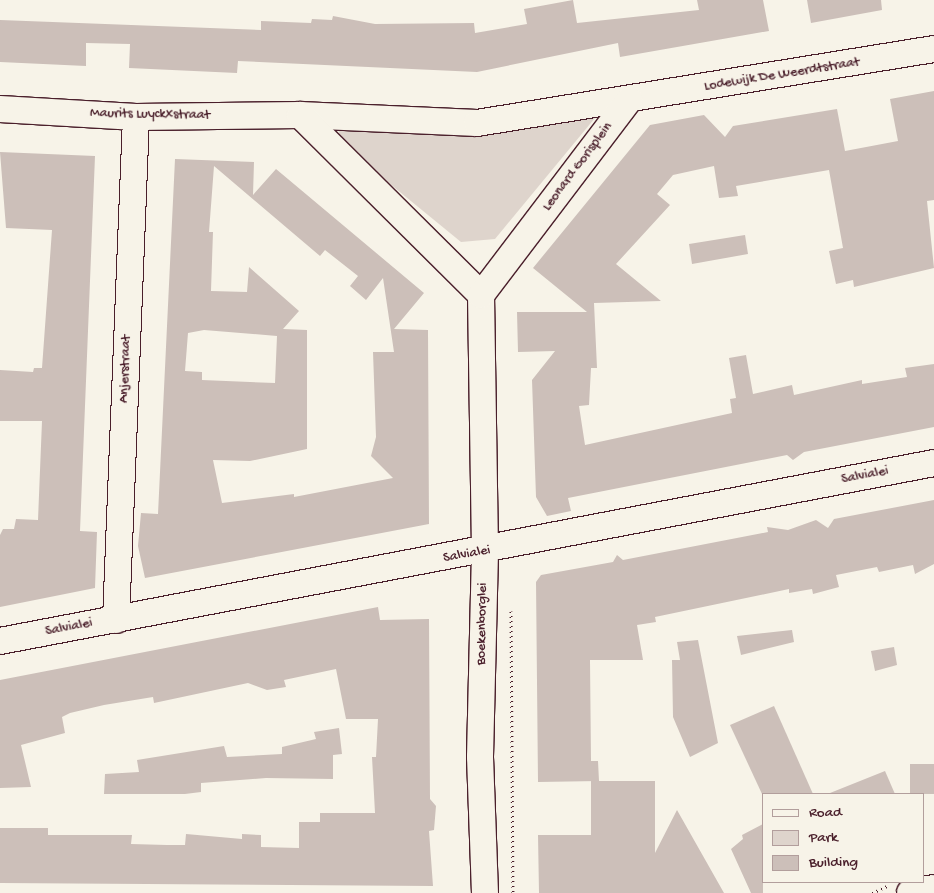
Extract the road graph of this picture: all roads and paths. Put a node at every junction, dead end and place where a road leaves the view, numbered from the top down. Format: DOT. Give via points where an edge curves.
graph roads {
  1 [pos="934,50"];
  2 [pos="629,100"];
  3 [pos="0,109"];
  4 [pos="300,115"];
  5 [pos="136,117"];
  6 [pos="482,295"];
  7 [pos="934,463"];
  8 [pos="485,552"];
  9 [pos="116,620"];
  10 [pos="0,641"];
  11 [pos="934,889"];
  12 [pos="485,893"];
  13 [pos="911,893"];
  1 -- 2 [label="street, Lodewijk De Weerdtstraat"];
  2 -- 4 [label="street, Leonard Gorisplein" via="477,123"];
  2 -- 6 [label="street, Leonard Gorisplein"];
  3 -- 5 [label="street, Maurits Luyckxstraat"];
  4 -- 5 [label="street, Maurits Luyckxstraat"];
  4 -- 6 [label="street"];
  5 -- 9 [label="street, Anjerstraat"];
  6 -- 8 [label="street, Boekenborglei"];
  7 -- 8 [label="street, Salvialei"];
  8 -- 9 [label="street, Salvialei"];
  8 -- 12 [label="street, Boekenborglei" via="480,757"];
  9 -- 10 [label="street, Salvialei"];
  11 -- 13 [label="street"];
}
